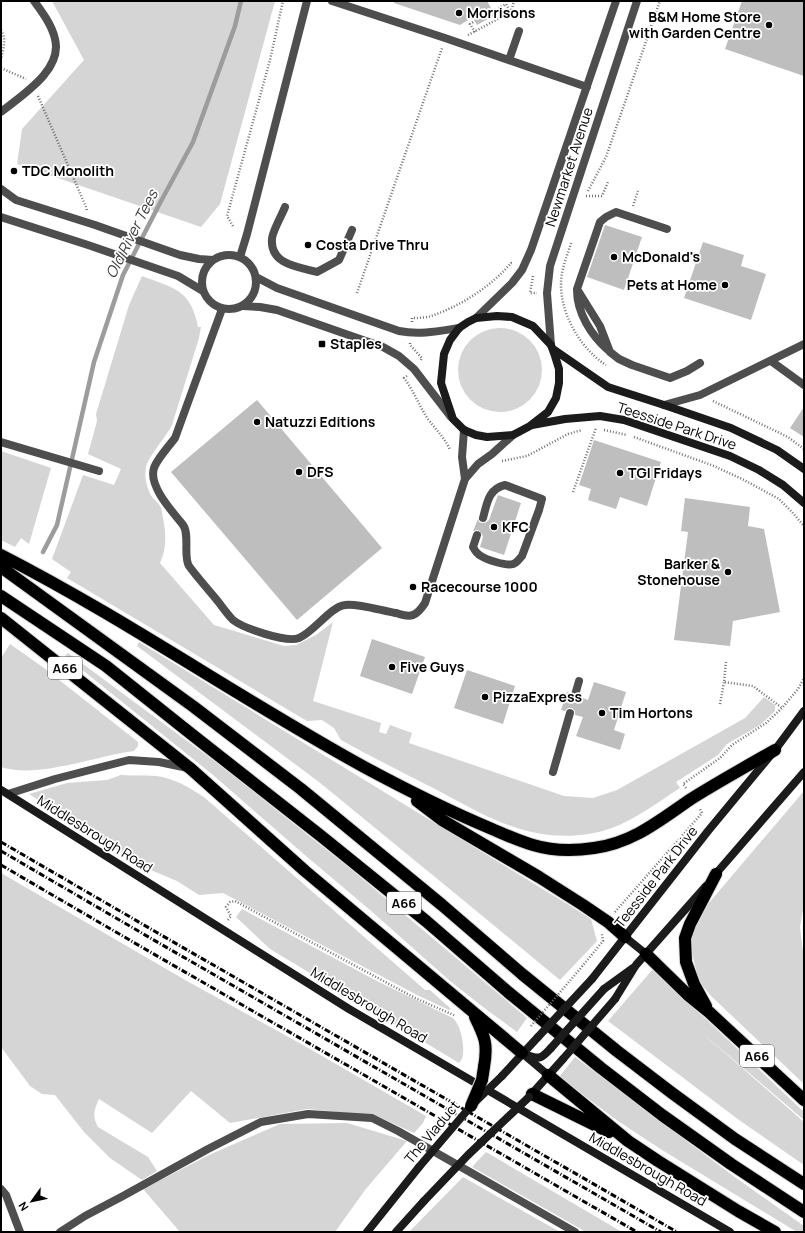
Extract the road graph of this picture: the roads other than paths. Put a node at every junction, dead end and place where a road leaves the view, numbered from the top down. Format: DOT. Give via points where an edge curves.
graph roads {
  1 [pos="34,1"];
  2 [pos="307,1"];
  3 [pos="332,1"];
  4 [pos="616,1"];
  5 [pos="637,1"];
  6 [pos="519,31"];
  7 [pos="509,60"];
  8 [pos="586,87"];
  9 [pos="1,112"];
  10 [pos="1,189"];
  11 [pos="285,207"];
  12 [pos="1,217"];
  13 [pos="667,229"];
  14 [pos="352,230"];
  15 [pos="240,257"];
  16 [pos="213,260"];
  17 [pos="256,277"];
  18 [pos="203,291"];
  19 [pos="243,306"];
  20 [pos="222,309"];
  21 [pos="476,318"];
  22 [pos="459,328"];
  23 [pos="804,344"];
  24 [pos="552,347"];
  25 [pos="771,361"];
  26 [pos="700,363"];
  27 [pos="804,385"];
  28 [pos="664,405"];
  29 [pos="453,419"];
  30 [pos="530,426"];
  31 [pos="464,430"];
  32 [pos="513,434"];
  33 [pos="1,442"];
  34 [pos="804,469"];
  35 [pos="99,471"];
  36 [pos="465,478"];
  37 [pos="804,503"];
  38 [pos="483,518"];
  39 [pos="477,535"];
  40 [pos="1,555"];
  41 [pos="1,567"];
  42 [pos="1,596"];
  43 [pos="1,618"];
  44 [pos="580,681"];
  45 [pos="576,695"];
  46 [pos="804,711"];
  47 [pos="570,713"];
  48 [pos="775,750"];
  49 [pos="191,769"];
  50 [pos="553,772"];
  51 [pos="804,772"];
  52 [pos="392,782"];
  53 [pos="4,792"];
  54 [pos="716,874"];
  55 [pos="625,936"];
  56 [pos="646,954"];
  57 [pos="636,965"];
  58 [pos="709,1012"];
  59 [pos="473,1013"];
  60 [pos="522,1053"];
  61 [pos="548,1075"];
  62 [pos="530,1096"];
  63 [pos="804,1100"];
  64 [pos="471,1106"];
  65 [pos="628,1141"];
  66 [pos="804,1184"];
  67 [pos="1,1189"];
  68 [pos="804,1212"];
  69 [pos="20,1232"];
  70 [pos="60,1232"];
  71 [pos="367,1232"];
  72 [pos="396,1232"];
  73 [pos="575,1232"];
  74 [pos="730,1232"];
  75 [pos="775,1232"];
  1 -- 9 [label="street" via="52,29 56,48 55,58 33,85"];
  2 -- 15 [label="street"];
  3 -- 7 [label="street"];
  4 -- 8 [label="street, Newmarket Avenue"];
  5 -- 24 [label="street, Newmarket Avenue" via="550,266 547,293"];
  6 -- 7 [label="street"];
  7 -- 8 [label="street"];
  8 -- 21 [label="street, Newmarket Avenue" via="522,270"];
  10 -- 16 [label="street" via="16,200 180,255"];
  11 -- 14 [label="street" via="272,238 277,257 285,263 317,272 339,260"];
  12 -- 18 [label="street" via="178,276"];
  13 -- 26 [label="street" via="616,212 606,217 600,222 577,289 600,326 610,352 619,359 670,378"];
  15 -- 16 [label="street" via="226,255"];
  15 -- 17 [label="street" via="250,265"];
  16 -- 18 [label="street" via="204,271"];
  17 -- 19 [label="street" via="253,297"];
  17 -- 22 [label="street" via="277,288 399,331 411,333"];
  18 -- 20 [label="street" via="210,302"];
  19 -- 20 [label="street"];
  19 -- 29 [label="street" via="277,310 382,346 414,369"];
  20 -- 36 [label="street" via="175,438 154,468 154,478 164,500 186,528 188,564 234,620 248,628 288,640 303,635 335,609 344,605 407,617 415,614 425,603"];
  21 -- 22 [label="street"];
  21 -- 24 [label="street" via="512,317 533,326"];
  22 -- 29 [label="street" via="444,354 441,383"];
  23 -- 25 [label="street"];
  24 -- 28 [label="street, Teesside Park Drive" via="608,387"];
  24 -- 30 [label="street" via="559,369 556,398 548,412"];
  25 -- 27 [label="street"];
  25 -- 28 [label="street" via="700,395"];
  28 -- 34 [label="street, Teesside Park Drive" via="731,428 777,450"];
  29 -- 31 [label="street"];
  30 -- 32 [label="street"];
  30 -- 37 [label="street, Teesside Park Drive" via="600,416 624,420 730,456 760,470"];
  31 -- 32 [label="street" via="487,437"];
  31 -- 36 [label="street" via="462,457"];
  32 -- 36 [label="street"];
  33 -- 35 [label="street"];
  38 -- 39 [label="street" via="490,494 499,486 505,485 542,499 522,556 513,564 506,565 476,553 473,547"];
  40 -- 52 [label="highway" via="49,580 291,725"];
  41 -- 66 [label="highway, A66" via="187,702 301,790 617,1051 735,1139"];
  42 -- 68 [label="highway, A66" via="106,666 328,841 656,1110"];
  43 -- 49 [label="highway, A66"];
  44 -- 45 [label="street"];
  46 -- 48 [label="street, Teesside Park Drive"];
  47 -- 50 [label="street"];
  48 -- 52 [label="highway" via="692,799 648,829 621,842 566,851 534,846 457,815"];
  48 -- 55 [label="street, Teesside Park Drive"];
  49 -- 53 [label="street" via="158,762 129,760"];
  49 -- 59 [label="highway, A66" via="305,871"];
  51 -- 54 [label="street"];
  52 -- 55 [label="highway" via="442,820 558,889"];
  53 -- 74 [label="street, Middlesbrough Road" via="349,1009"];
  54 -- 56 [label="street"];
  54 -- 58 [label="highway, A66" via="685,938 686,962"];
  55 -- 56 [label="street"];
  55 -- 60 [label="street, Teesside Park Drive, bridge" via="592,979"];
  56 -- 57 [label="street"];
  56 -- 58 [label="highway, A66"];
  57 -- 60 [label="street, bridge" via="604,989 542,1057 536,1059"];
  57 -- 61 [label="street, bridge" via="615,999"];
  58 -- 63 [label="highway, A66"];
  59 -- 60 [label="highway, A66"];
  59 -- 64 [label="highway, bridge" via="485,1037 486,1053 482,1080"];
  60 -- 61 [label="street"];
  60 -- 64 [label="street, The Viaduct, bridge"];
  61 -- 62 [label="street"];
  61 -- 65 [label="highway"];
  62 -- 65 [label="highway"];
  62 -- 72 [label="street, bridge" via="468,1155"];
  64 -- 71 [label="street, The Viaduct, bridge"];
  65 -- 75 [label="highway" via="738,1212"];
  67 -- 69 [label="street" via="6,1195"];
  70 -- 73 [label="street" via="85,1216 261,1122 308,1114 372,1118"];
}
